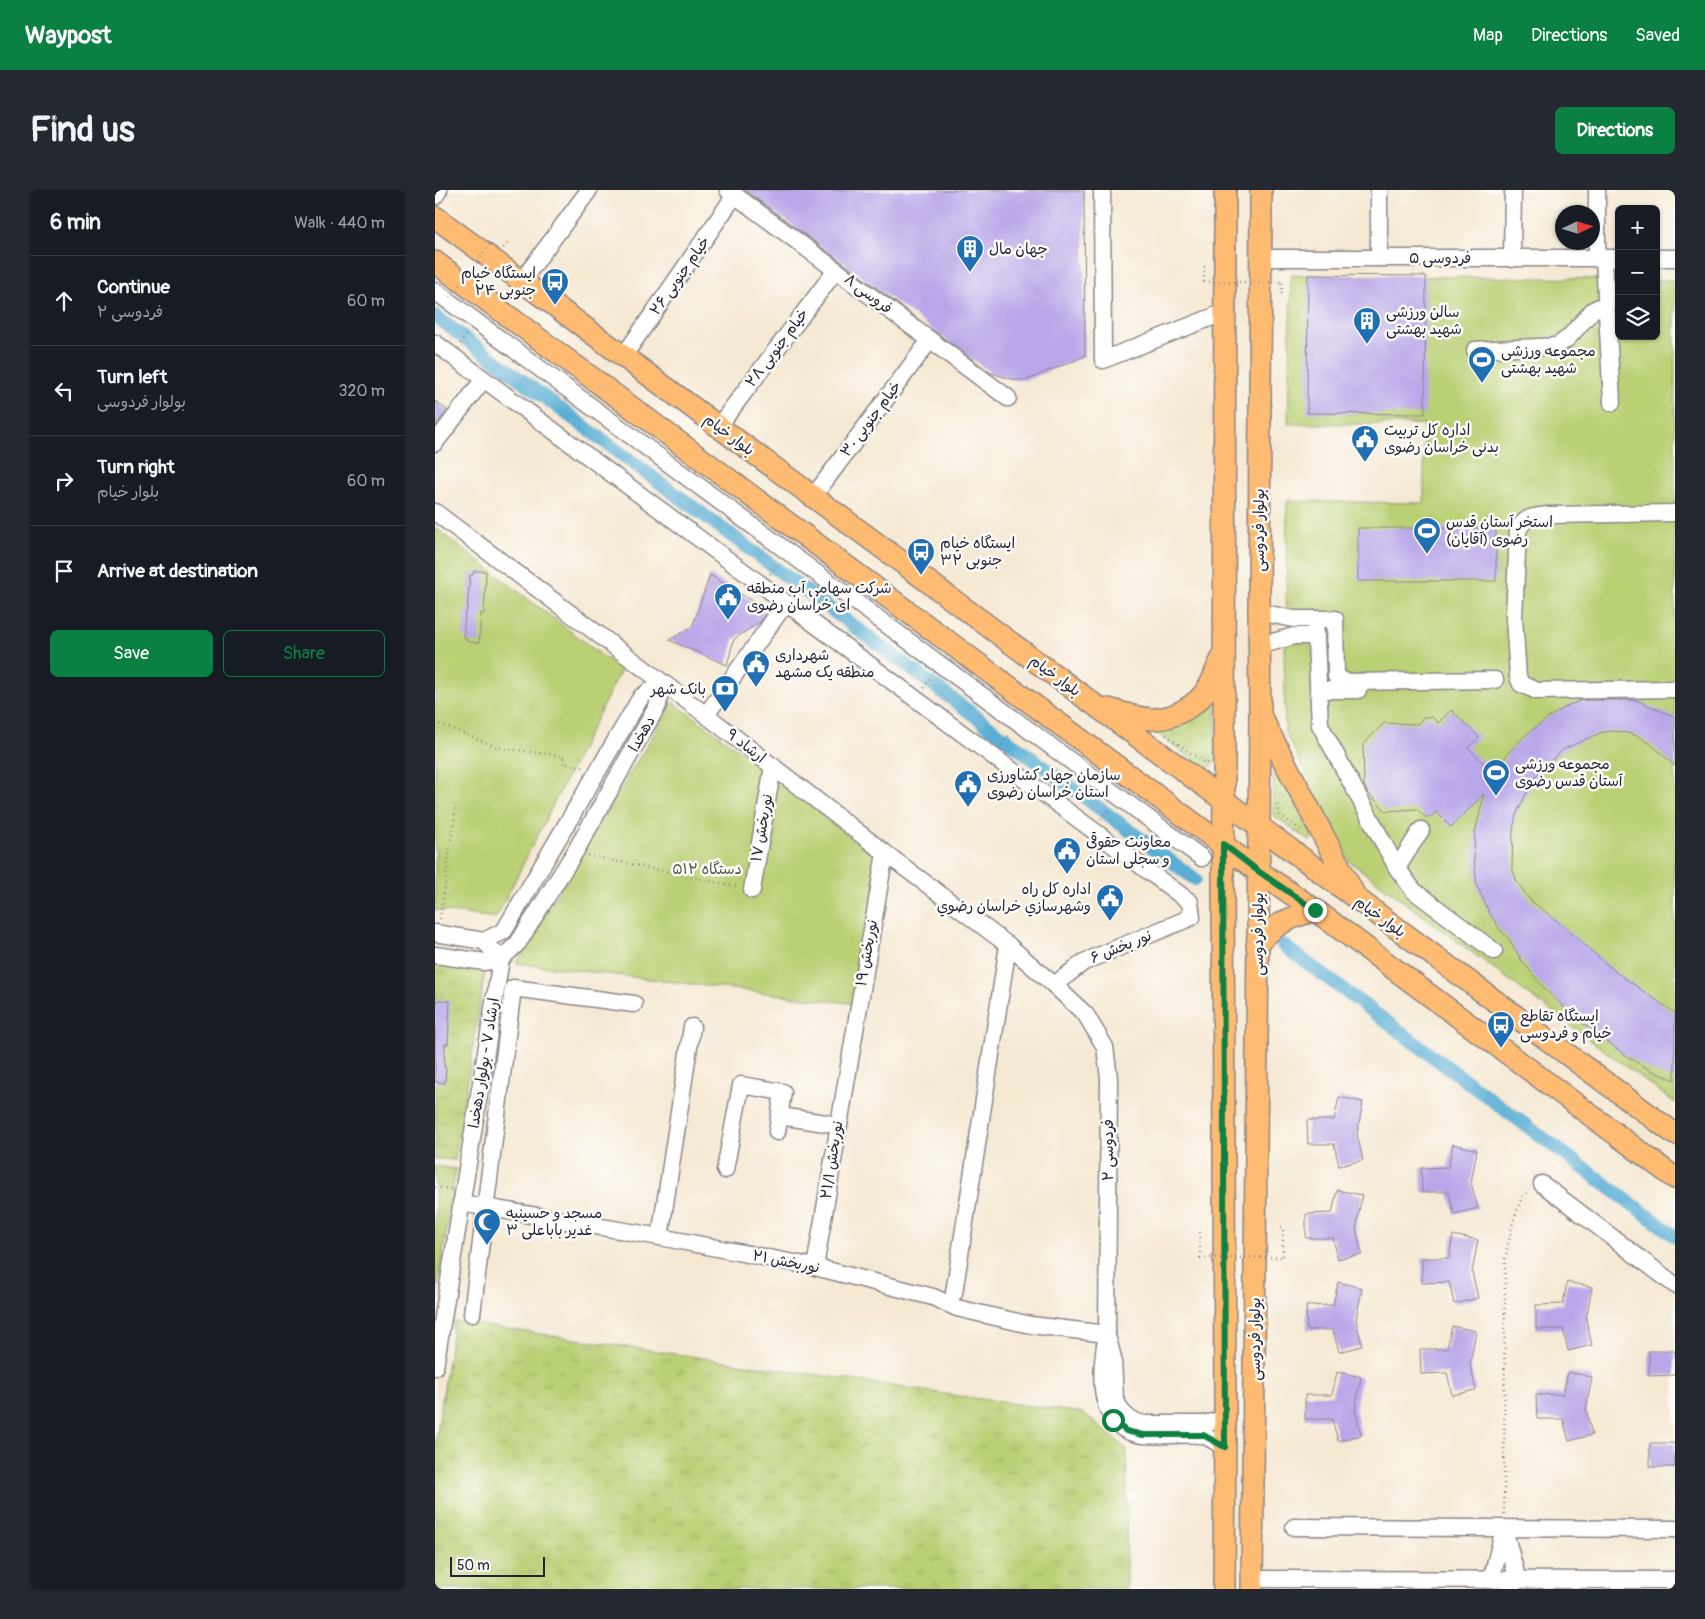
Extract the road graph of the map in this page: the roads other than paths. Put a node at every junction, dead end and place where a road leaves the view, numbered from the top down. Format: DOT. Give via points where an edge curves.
graph roads {
  1 [pos="439,190"];
  2 [pos="589,190"];
  3 [pos="1103,190"];
  4 [pos="1225,190"];
  5 [pos="1261,190"];
  6 [pos="1379,190"];
  7 [pos="1513,190"];
  8 [pos="1597,190"];
  9 [pos="732,193"];
  10 [pos="435,196"];
  11 [pos="435,217"];
  12 [pos="1261,258"];
  13 [pos="1379,258"];
  14 [pos="1607,258"];
  15 [pos="1660,258"];
  16 [pos="1675,258"];
  17 [pos="1512,259"];
  18 [pos="435,262"];
  19 [pos="836,270"];
  20 [pos="521,282"];
  21 [pos="442,294"];
  22 [pos="1606,304"];
  23 [pos="1225,312"];
  24 [pos="930,340"];
  25 [pos="435,343"];
  26 [pos="1475,350"];
  27 [pos="623,357"];
  28 [pos="479,384"];
  29 [pos="1008,398"];
  30 [pos="1612,403"];
  31 [pos="718,427"];
  32 [pos="435,443"];
  33 [pos="813,497"];
  34 [pos="435,512"];
  35 [pos="1675,513"];
  36 [pos="789,605"];
  37 [pos="1259,612"];
  38 [pos="1315,619"];
  39 [pos="1316,636"];
  40 [pos="1259,646"];
  41 [pos="1224,653"];
  42 [pos="661,683"];
  43 [pos="1318,690"];
  44 [pos="1675,690"];
  45 [pos="1089,701"];
  46 [pos="706,715"];
  47 [pos="1260,716"];
  48 [pos="773,766"];
  49 [pos="1224,800"];
  50 [pos="1259,827"];
  51 [pos="1421,830"];
  52 [pos="1223,844"];
  53 [pos="885,853"];
  54 [pos="1202,858"];
  55 [pos="1397,868"];
  56 [pos="1258,871"];
  57 [pos="745,889"];
  58 [pos="1356,899"];
  59 [pos="1315,910"];
  60 [pos="437,933"];
  61 [pos="484,942"];
  62 [pos="1008,945"];
  63 [pos="1257,945"];
  64 [pos="1494,951"];
  65 [pos="435,955"];
  66 [pos="501,959"];
  67 [pos="1054,984"];
  68 [pos="634,1004"];
  69 [pos="692,1027"];
  70 [pos="850,1053"];
  71 [pos="838,1126"];
  72 [pos="1675,1134"];
  73 [pos="725,1170"];
  74 [pos="1675,1178"];
  75 [pos="1542,1184"];
  76 [pos="462,1197"];
  77 [pos="486,1206"];
  78 [pos="660,1237"];
  79 [pos="815,1267"];
  80 [pos="1675,1285"];
  81 [pos="954,1293"];
  82 [pos="472,1314"];
  83 [pos="1107,1334"];
  84 [pos="435,1367"];
  85 [pos="1225,1419"];
  86 [pos="1225,1447"];
  87 [pos="1295,1526"];
  88 [pos="1504,1528"];
  89 [pos="1675,1529"];
  90 [pos="1490,1580"];
  91 [pos="1675,1580"];
  92 [pos="1518,1581"];
  93 [pos="1252,1584"];
  94 [pos="1224,1589"];
  1 -- 10 [label="street"];
  2 -- 20 [label="street"];
  3 -- 23 [label="street" via="1103,360"];
  4 -- 23 [label="main road, بولوار فردوسی"];
  5 -- 12 [label="main road, بولوار فردوسی"];
  6 -- 13 [label="street"];
  7 -- 17 [label="street"];
  8 -- 14 [label="street"];
  9 -- 19 [label="street, فروسی ۸"];
  9 -- 27 [label="street, خیام جنوبی ۲۶"];
  11 -- 20 [label="main road, بلوار خیام"];
  12 -- 13 [label="street, فردوسی ۵"];
  12 -- 37 [label="main road, بولوار فردوسی"];
  13 -- 17 [label="street, فردوسی ۵"];
  14 -- 17 [label="street, فردوسی ۵"];
  14 -- 22 [label="street"];
  15 -- 16 [label="street"];
  18 -- 52 [label="main road"];
  19 -- 24 [label="street, فروسی ۸"];
  19 -- 31 [label="street, خیام جنوبی ۲۸"];
  20 -- 27 [label="main road, بلوار خیام"];
  21 -- 54 [label="street"];
  22 -- 26 [label="street" via="1593,310 1557,346"];
  22 -- 30 [label="street"];
  23 -- 41 [label="main road, بولوار فردوسی"];
  24 -- 29 [label="street, فروسی ۸"];
  24 -- 33 [label="street, خیام جنوبی ۳۰"];
  25 -- 36 [label="street"];
  27 -- 31 [label="main road, بلوار خیام"];
  28 -- 32 [label="street"];
  31 -- 33 [label="main road, بلوار خیام"];
  33 -- 45 [label="main road, بلوار خیام"];
  34 -- 42 [label="street, ارشاد ۹"];
  35 -- 44 [label="street" via="1548,516 1530,518 1521,523 1517,531 1514,617 1518,677 1527,688 1537,691"];
  36 -- 46 [label="street" via="780,611"];
  36 -- 67 [label="street, نور بخش ۶" via="1190,902 1192,917 1084,962"];
  37 -- 38 [label="street" via="1294,619"];
  37 -- 40 [label="main road, بولوار فردوسی"];
  38 -- 39 [label="street"];
  38 -- 43 [label="street" via="1335,619 1336,676 1346,682 1495,679"];
  39 -- 40 [label="street" via="1294,636"];
  39 -- 43 [label="street"];
  40 -- 47 [label="main road, بولوار فردوسی"];
  41 -- 45 [label="main road" via="1202,698 1172,715 1153,719 1138,717"];
  41 -- 49 [label="main road, بولوار فردوسی"];
  42 -- 46 [label="street, ارشاد ۹"];
  42 -- 61 [label="street, دهخدا" via="641,697 504,931"];
  42 -- 66 [label="street, دهخدا" via="658,705 575,852 519,943"];
  43 -- 55 [label="street" via="1319,725"];
  45 -- 49 [label="main road, بلوار خیام"];
  46 -- 48 [label="street, ارشاد ۹"];
  47 -- 50 [label="main road, بولوار فردوسی"];
  47 -- 58 [label="main road"];
  48 -- 53 [label="street, ارشاد ۹"];
  48 -- 57 [label="street, نوربخش ۱۷"];
  49 -- 50 [label="main road, بلوار خیام"];
  49 -- 52 [label="main road, بولوار فردوسی"];
  50 -- 56 [label="main road, بولوار فردوسی"];
  50 -- 58 [label="main road, بلوار خیام"];
  51 -- 55 [label="street"];
  52 -- 56 [label="main road"];
  52 -- 85 [label="main road, بولوار فردوسی"];
  53 -- 62 [label="street, ارشاد ۹"];
  53 -- 70 [label="street, نوربخش ۱۹"];
  55 -- 64 [label="street" via="1414,891"];
  56 -- 59 [label="main road"];
  56 -- 63 [label="main road, بولوار فردوسی"];
  58 -- 72 [label="main road, بلوار خیام"];
  59 -- 63 [label="main road" via="1280,923"];
  59 -- 74 [label="main road"];
  60 -- 61 [label="street"];
  61 -- 66 [label="street"];
  62 -- 67 [label="street, ارشاد ۹"];
  62 -- 81 [label="street"];
  63 -- 93 [label="main road, بولوار فردوسی"];
  65 -- 66 [label="street" via="485,962"];
  66 -- 76 [label="street, ارشاد ۷ - بولوار دهخدا"];
  67 -- 83 [label="street, فردوسی ۲" via="1086,1015 1105,1046 1109,1078"];
  68 -- 77 [label="street" via="513,988"];
  69 -- 78 [label="street"];
  70 -- 71 [label="street, نوربخش ۲۱/۱"];
  71 -- 73 [label="street" via="778,1124 783,1092 741,1085"];
  71 -- 79 [label="street, نوربخش ۲۱/۱"];
  75 -- 80 [label="street"];
  76 -- 77 [label="street, نوربخش ۲۱"];
  76 -- 84 [label="street, ارشاد ۷ - بولوار دهخدا"];
  77 -- 78 [label="street, نوربخش ۲۱"];
  77 -- 82 [label="street"];
  78 -- 79 [label="street, نوربخش ۲۱"];
  79 -- 83 [label="street, نوربخش ۲۱" via="933,1297 957,1308 991,1316 1031,1325"];
  83 -- 85 [label="street, فردوسی ۲" via="1113,1358 1115,1399 1131,1420 1144,1424 1203,1424"];
  83 -- 86 [label="street, فردوسی ۲" via="1102,1360 1104,1402 1113,1420 1126,1431 1143,1435 1203,1435"];
  85 -- 86 [label="main road, بولوار فردوسی"];
  86 -- 94 [label="main road, بولوار فردوسی"];
  87 -- 88 [label="street"];
  88 -- 89 [label="street"];
  88 -- 90 [label="street"];
  88 -- 92 [label="street"];
  90 -- 92 [label="street"];
  90 -- 93 [label="street"];
  91 -- 92 [label="street"];
}
